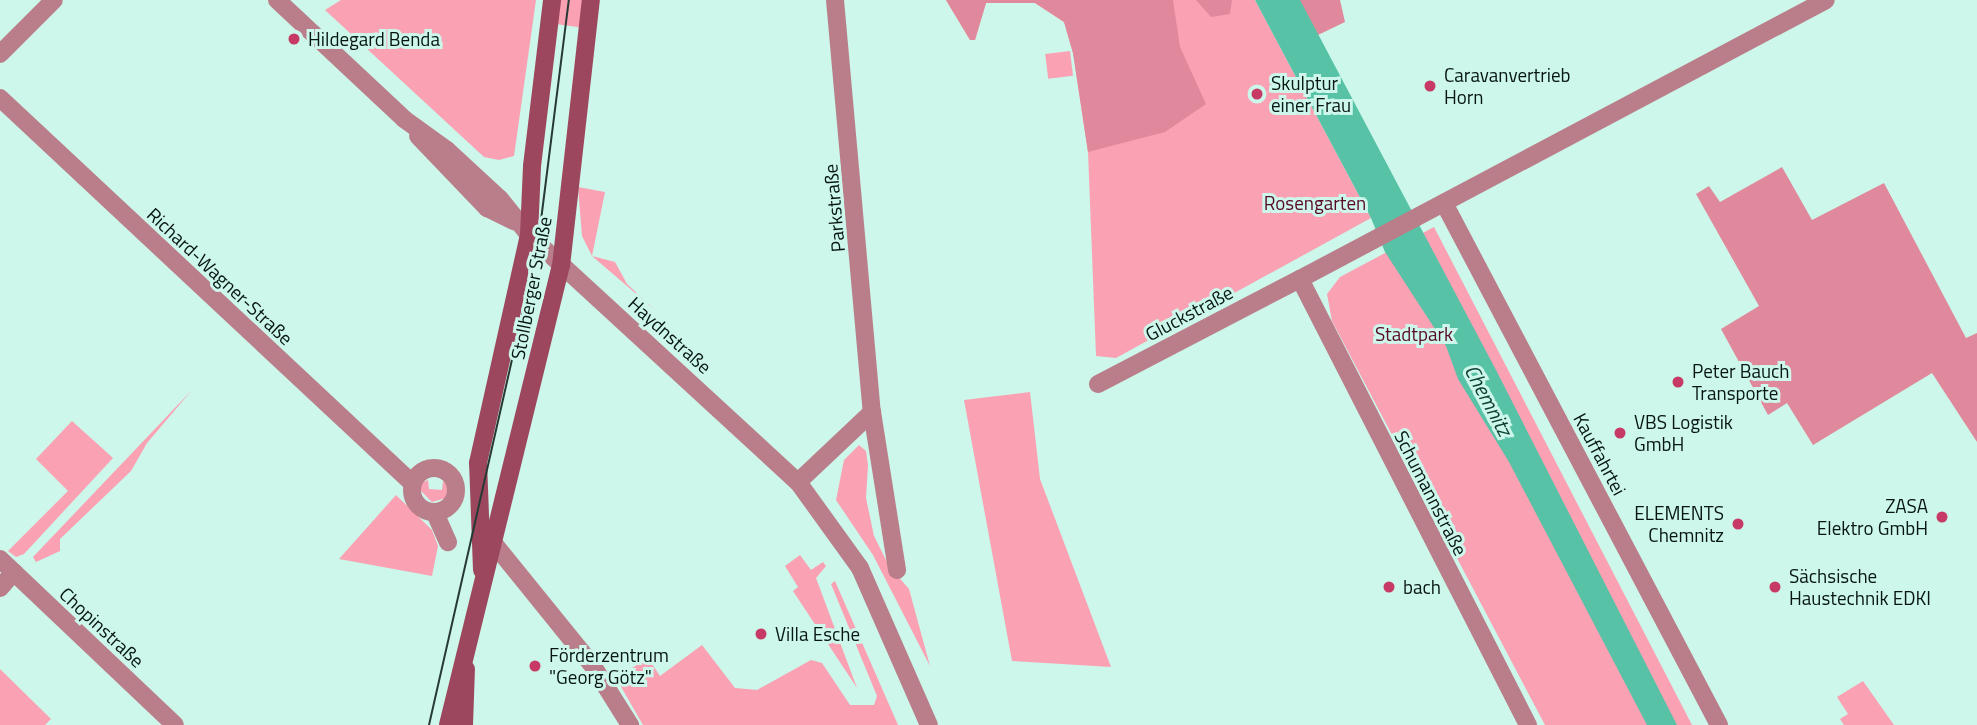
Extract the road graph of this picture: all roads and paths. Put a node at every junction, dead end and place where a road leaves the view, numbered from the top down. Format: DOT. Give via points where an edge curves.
graph roads {
  1 [pos="54,0"];
  2 [pos="277,0"];
  3 [pos="552,0"];
  4 [pos="591,0"];
  5 [pos="835,0"];
  6 [pos="1826,0"];
  7 [pos="0,54"];
  8 [pos="0,98"];
  9 [pos="1444,203"];
  10 [pos="529,235"];
  11 [pos="561,266"];
  12 [pos="1300,279"];
  13 [pos="1098,384"];
  14 [pos="872,412"];
  15 [pos="797,482"];
  16 [pos="413,484"];
  17 [pos="435,513"];
  18 [pos="448,542"];
  19 [pos="495,545"];
  20 [pos="0,559"];
  21 [pos="897,570"];
  22 [pos="14,572"];
  23 [pos="482,577"];
  24 [pos="0,588"];
  25 [pos="466,648"];
  26 [pos="175,725"];
  27 [pos="448,725"];
  28 [pos="464,725"];
  29 [pos="630,725"];
  30 [pos="929,725"];
  31 [pos="1528,725"];
  32 [pos="1719,725"];
  1 -- 7 [label="street"];
  2 -- 10 [label="street, Haydnstraße" via="404,119 447,150"];
  3 -- 10 [label="main road, Stollberger Straße" via="532,166"];
  4 -- 11 [label="main road, Stollberger Straße"];
  5 -- 14 [label="street, Parkstraße"];
  6 -- 9 [label="street, Gluckstraße"];
  8 -- 16 [label="street, Richard-Wagner-Straße"];
  9 -- 12 [label="street, Gluckstraße"];
  9 -- 32 [label="street, Kauffahrtei"];
  10 -- 11 [label="street, Haydnstraße"];
  10 -- 23 [label="main road, Stollberger Straße" via="478,463"];
  11 -- 15 [label="street, Haydnstraße"];
  11 -- 19 [label="main road, Stollberger Straße"];
  12 -- 13 [label="street, Gluckstraße"];
  12 -- 31 [label="street, Schumannstraße"];
  14 -- 15 [label="street"];
  14 -- 21 [label="street, Parkstraße"];
  15 -- 30 [label="street" via="860,568"];
  16 -- 17 [label="street, Richard-Wagner-Straße" via="415,501"];
  16 -- 17 [label="street" via="428,469 452,476 457,491 453,503"];
  17 -- 18 [label="street, Richard-Wagner-Straße"];
  19 -- 23 [label="main road, Stollberger Straße"];
  19 -- 29 [label="street" via="593,666"];
  20 -- 22 [label="street, Chopinstraße"];
  22 -- 24 [label="street"];
  22 -- 26 [label="street, Chopinstraße"];
  23 -- 25 [label="main road, Stollberger Straße"];
  25 -- 27 [label="main road, Stollberger Straße"];
  25 -- 28 [label="main road, Stollberger Straße"];
}
